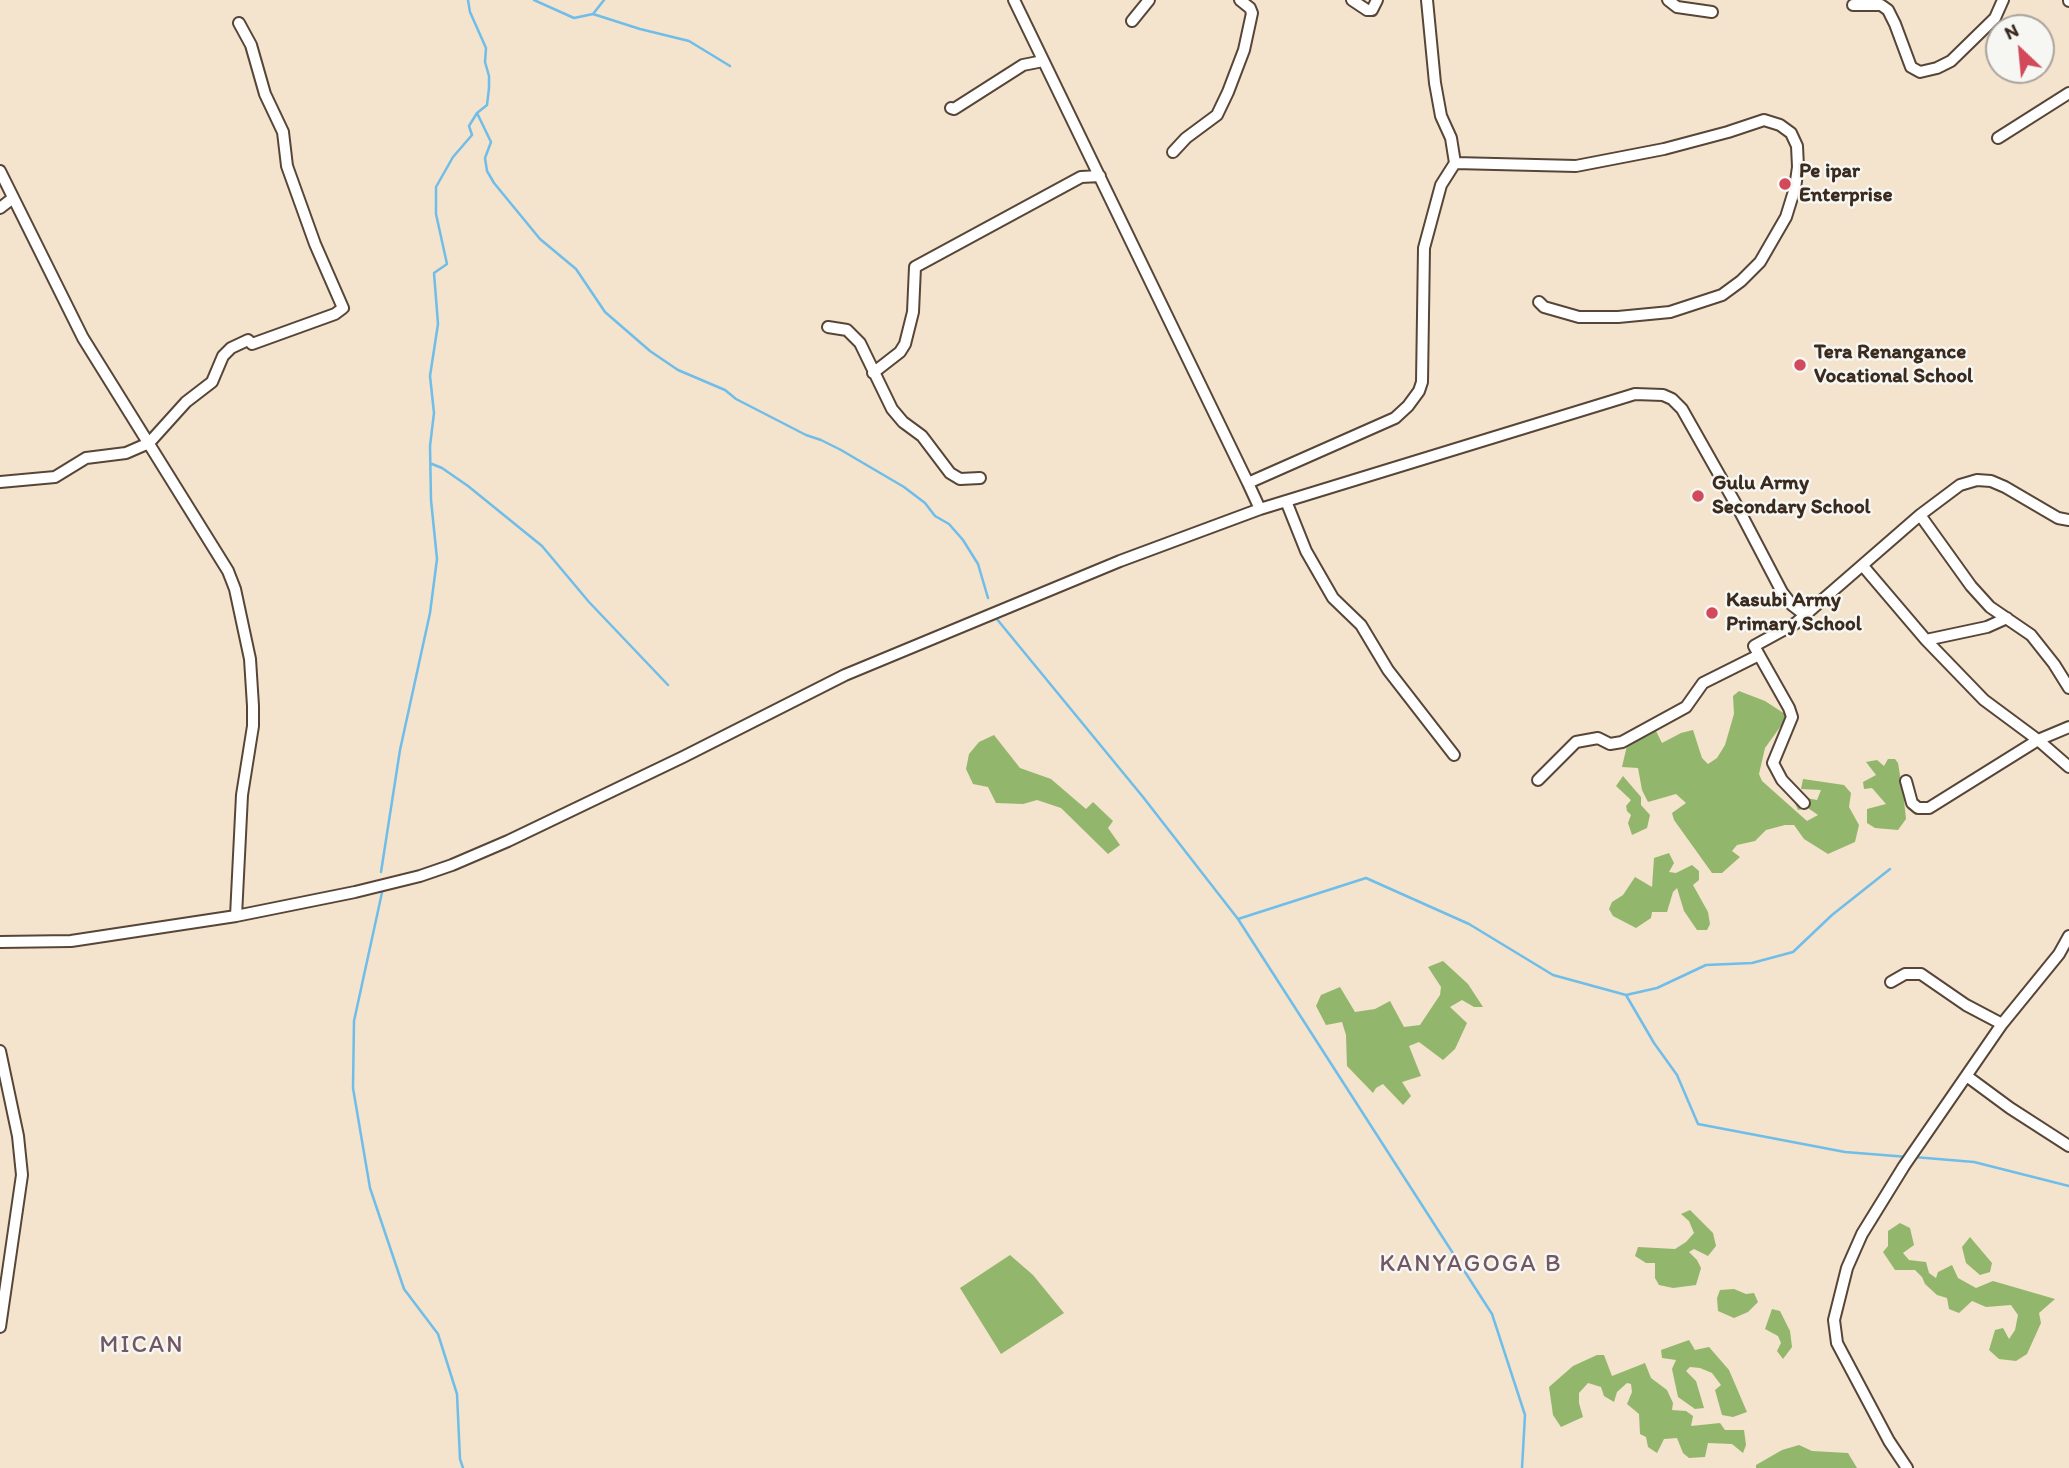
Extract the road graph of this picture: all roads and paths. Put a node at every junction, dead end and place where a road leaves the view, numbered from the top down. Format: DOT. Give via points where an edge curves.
graph roads {
  1 [pos="1014,0"];
  2 [pos="1149,0"];
  3 [pos="1240,0"];
  4 [pos="1352,0"];
  5 [pos="1377,0"];
  6 [pos="1427,0"];
  7 [pos="1668,0"];
  8 [pos="2006,1"];
  9 [pos="1853,5"];
  10 [pos="1712,12"];
  11 [pos="1132,21"];
  12 [pos="239,23"];
  13 [pos="1043,61"];
  14 [pos="2069,93"];
  15 [pos="951,108"];
  16 [pos="1998,138"];
  17 [pos="1173,152"];
  18 [pos="1455,163"];
  19 [pos="0,171"];
  20 [pos="1100,176"];
  21 [pos="13,198"];
  22 [pos="0,208"];
  23 [pos="1539,302"];
  24 [pos="828,327"];
  25 [pos="873,373"];
  26 [pos="149,443"];
  27 [pos="980,478"];
  28 [pos="0,482"];
  29 [pos="1248,483"];
  30 [pos="1286,501"];
  31 [pos="1260,509"];
  32 [pos="1920,515"];
  33 [pos="2069,520"];
  34 [pos="1863,566"];
  35 [pos="1805,615"];
  36 [pos="2007,618"];
  37 [pos="1926,640"];
  38 [pos="1759,655"];
  39 [pos="2069,688"];
  40 [pos="2069,727"];
  41 [pos="2038,740"];
  42 [pos="1454,755"];
  43 [pos="2069,767"];
  44 [pos="1538,780"];
  45 [pos="1906,781"];
  46 [pos="1804,803"];
  47 [pos="236,916"];
  48 [pos="2069,936"];
  49 [pos="0,942"];
  50 [pos="2059,954"];
  51 [pos="2069,961"];
  52 [pos="1891,982"];
  53 [pos="2003,1024"];
  54 [pos="0,1051"];
  55 [pos="1968,1077"];
  56 [pos="2069,1146"];
  57 [pos="0,1327"];
  58 [pos="1907,1468"];
  1 -- 13 [label="street"];
  2 -- 11 [label="street"];
  3 -- 17 [label="street" via="1252,13 1223,106"];
  4 -- 5 [label="street" via="1372,10"];
  6 -- 18 [label="street" via="1441,116"];
  7 -- 10 [label="street" via="1677,7"];
  8 -- 9 [label="street" via="1951,61 1920,72 1911,67 1888,10 1881,5"];
  12 -- 26 [label="street" via="284,132 287,166 343,307 335,314 231,348 212,382 186,402"];
  13 -- 15 [label="street" via="1023,65"];
  13 -- 20 [label="street"];
  14 -- 16 [label="street"];
  18 -- 23 [label="street" via="1576,166 1664,149 1764,120 1791,133 1798,167 1786,217 1760,262 1722,295 1670,312 1618,317 1578,317"];
  18 -- 29 [label="street" via="1441,185 1424,248 1422,382 1417,396 1395,418"];
  19 -- 21 [label="street"];
  20 -- 25 [label="street" via="1081,177 915,267 913,312 905,344"];
  20 -- 29 [label="street"];
  21 -- 22 [label="street"];
  21 -- 26 [label="street" via="83,338"];
  24 -- 25 [label="street" via="846,330 860,343"];
  25 -- 27 [label="street" via="896,414 922,436 950,473 960,479"];
  26 -- 28 [label="street" via="125,453 86,458 55,477"];
  26 -- 47 [label="street" via="228,571 248,647 253,726 242,795"];
  29 -- 31 [label="street"];
  30 -- 31 [label="street"];
  30 -- 35 [label="street" via="1635,394 1663,395 1682,409 1782,592"];
  30 -- 42 [label="street" via="1306,551 1333,598 1361,625 1388,670"];
  31 -- 47 [label="street" via="845,675 452,865 355,892"];
  32 -- 33 [label="street" via="1960,485 1977,480 2005,487"];
  32 -- 34 [label="street"];
  32 -- 36 [label="street" via="1971,586"];
  34 -- 35 [label="street"];
  34 -- 37 [label="street"];
  35 -- 38 [label="street" via="1754,646"];
  36 -- 37 [label="street"];
  36 -- 39 [label="street" via="2031,635"];
  37 -- 41 [label="street" via="1984,700"];
  38 -- 44 [label="street" via="1703,683 1686,707 1622,742 1610,744 1598,738 1576,742"];
  38 -- 46 [label="street" via="1792,717 1773,763"];
  40 -- 41 [label="street"];
  41 -- 43 [label="street"];
  41 -- 45 [label="street" via="1929,808 1912,803"];
  47 -- 49 [label="street" via="71,941"];
  48 -- 50 [label="street"];
  50 -- 51 [label="street"];
  50 -- 53 [label="street"];
  52 -- 53 [label="street" via="1905,974 1921,974"];
  53 -- 55 [label="street"];
  54 -- 57 [label="street" via="22,1175"];
  55 -- 56 [label="street"];
  55 -- 58 [label="street" via="1862,1234 1847,1268 1834,1320 1837,1343"];
}
